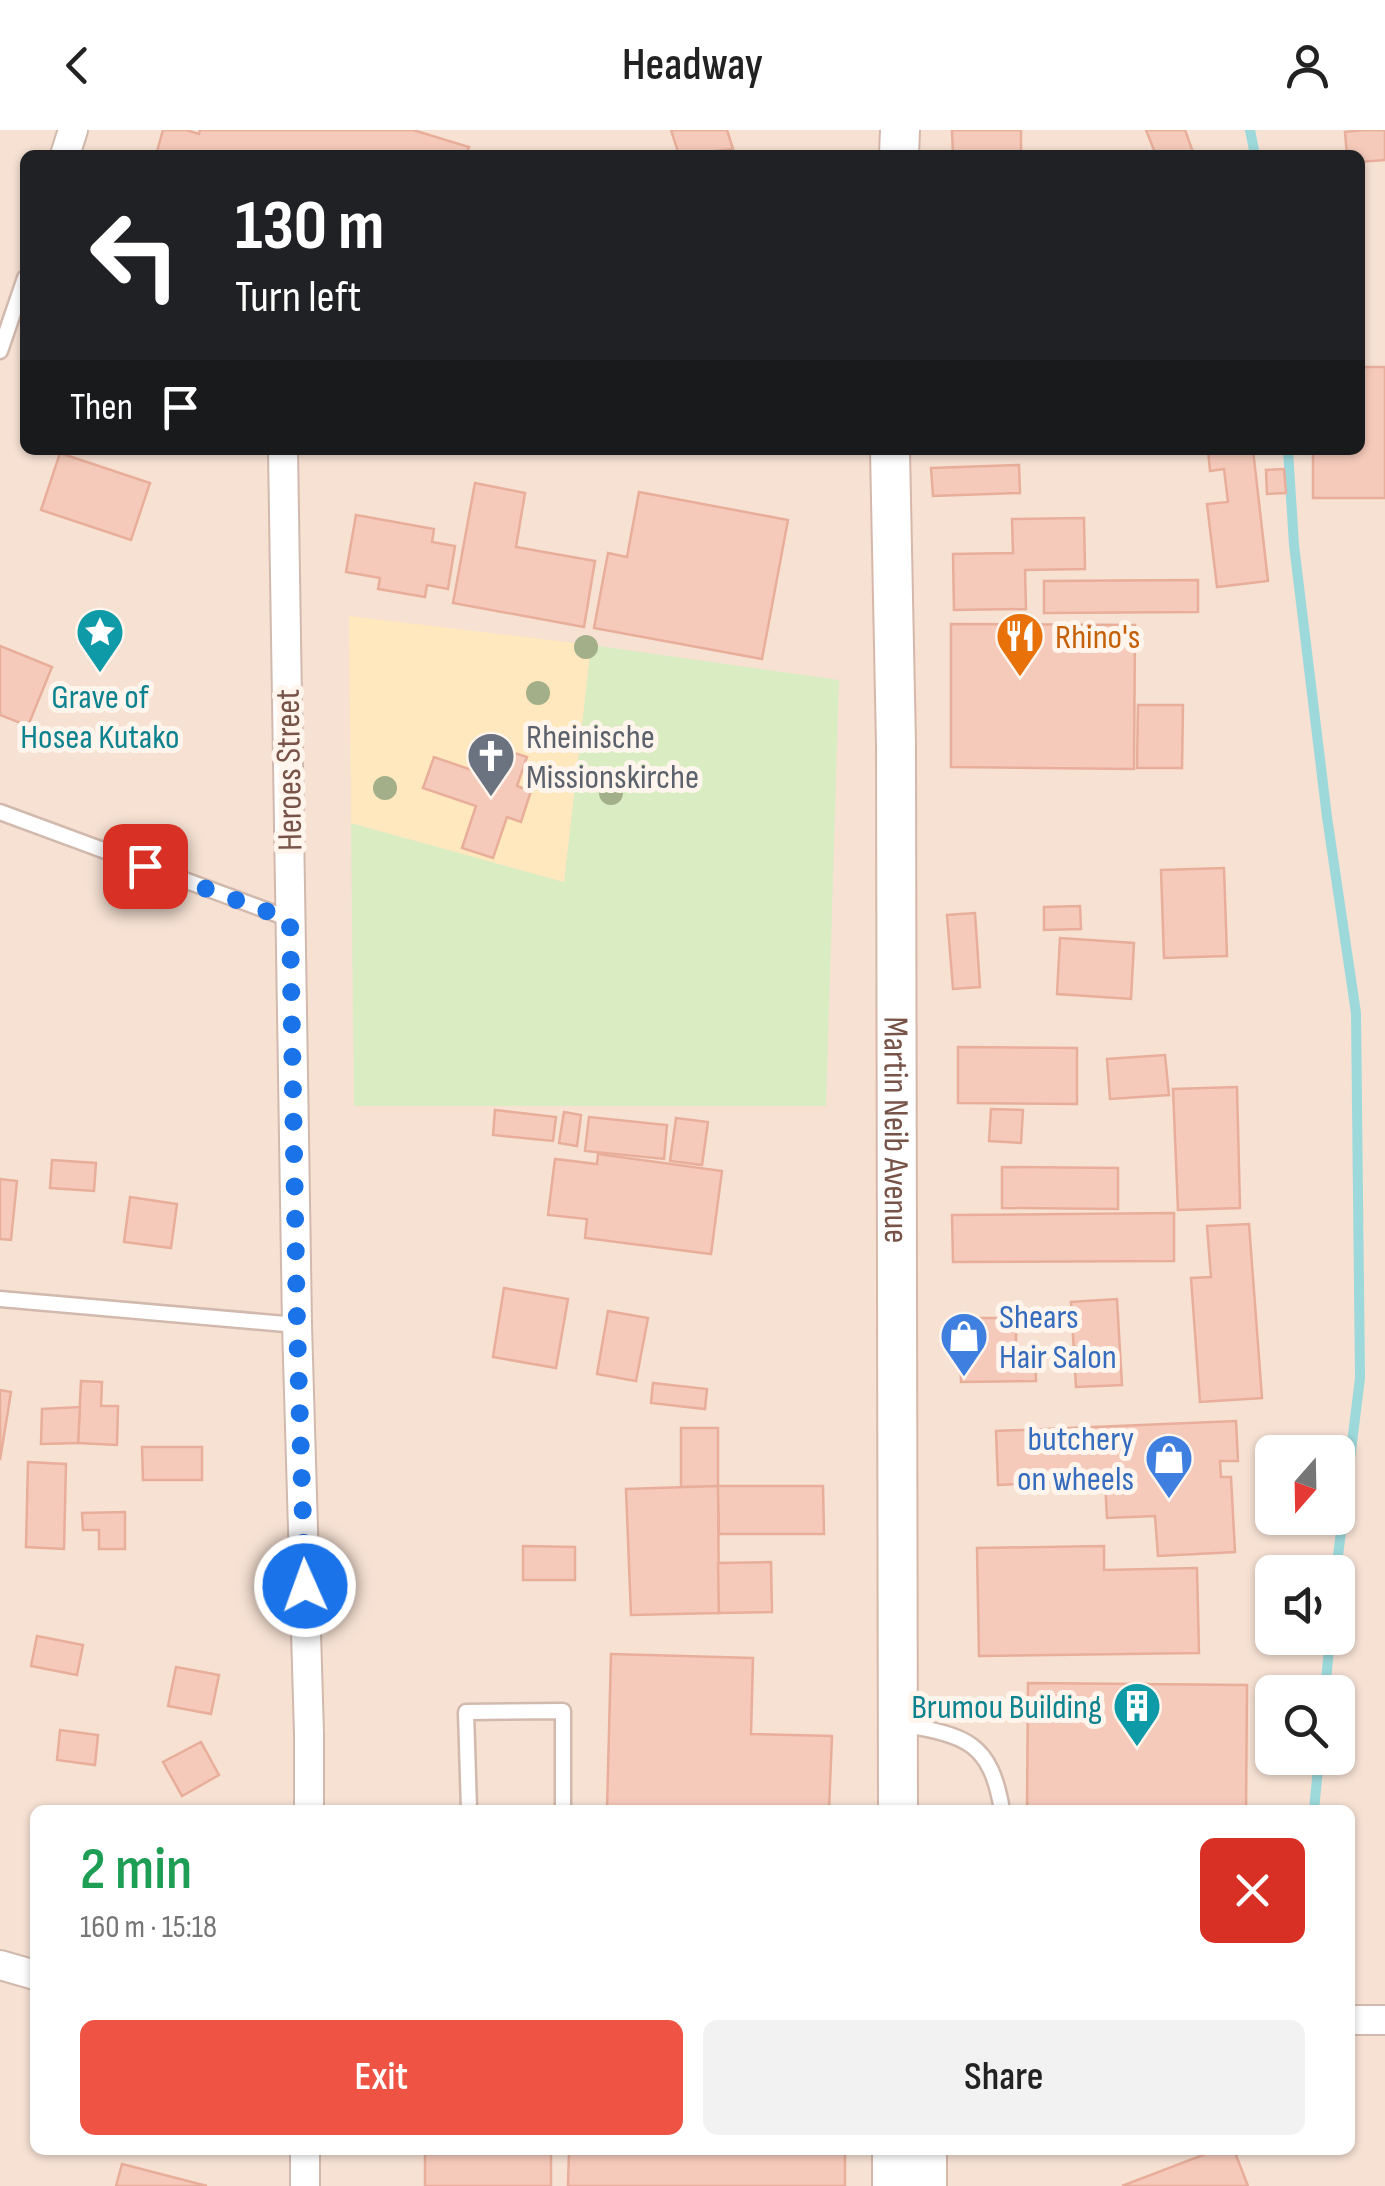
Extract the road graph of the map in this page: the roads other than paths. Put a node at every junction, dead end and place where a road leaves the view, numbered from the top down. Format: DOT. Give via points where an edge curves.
graph roads {
  1 [pos="20,293"];
  2 [pos="0,351"];
  3 [pos="282,455"];
  4 [pos="890,455"];
  5 [pos="0,812"];
  6 [pos="290,920"];
  7 [pos="0,1298"];
  8 [pos="297,1325"];
  9 [pos="898,1724"];
  10 [pos="309,1805"];
  11 [pos="469,1805"];
  12 [pos="563,1805"];
  13 [pos="898,1805"];
  14 [pos="1001,1805"];
  15 [pos="0,1965"];
  16 [pos="30,1974"];
  17 [pos="1355,2020"];
  18 [pos="1385,2020"];
  19 [pos="305,2155"];
  20 [pos="892,2155"];
  21 [pos="927,2155"];
  22 [pos="305,2186"];
  23 [pos="892,2186"];
  24 [pos="927,2186"];
  1 -- 2 [label="lane"];
  3 -- 6 [label="street, Heroes Street"];
  4 -- 9 [label="main road, Martin Neib Avenue"];
  5 -- 6 [label="lane"];
  6 -- 8 [label="street, Heroes Street"];
  7 -- 8 [label="lane"];
  8 -- 10 [label="street, Heroes Street"];
  9 -- 13 [label="main road, Martin Neib Avenue"];
  9 -- 14 [label="lane" via="955,1734 981,1751"];
  11 -- 12 [label="lane" via="466,1712 563,1712"];
  15 -- 16 [label="street"];
  17 -- 18 [label="street"];
  19 -- 22 [label="street"];
  20 -- 23 [label="main road"];
  21 -- 24 [label="main road"];
}
